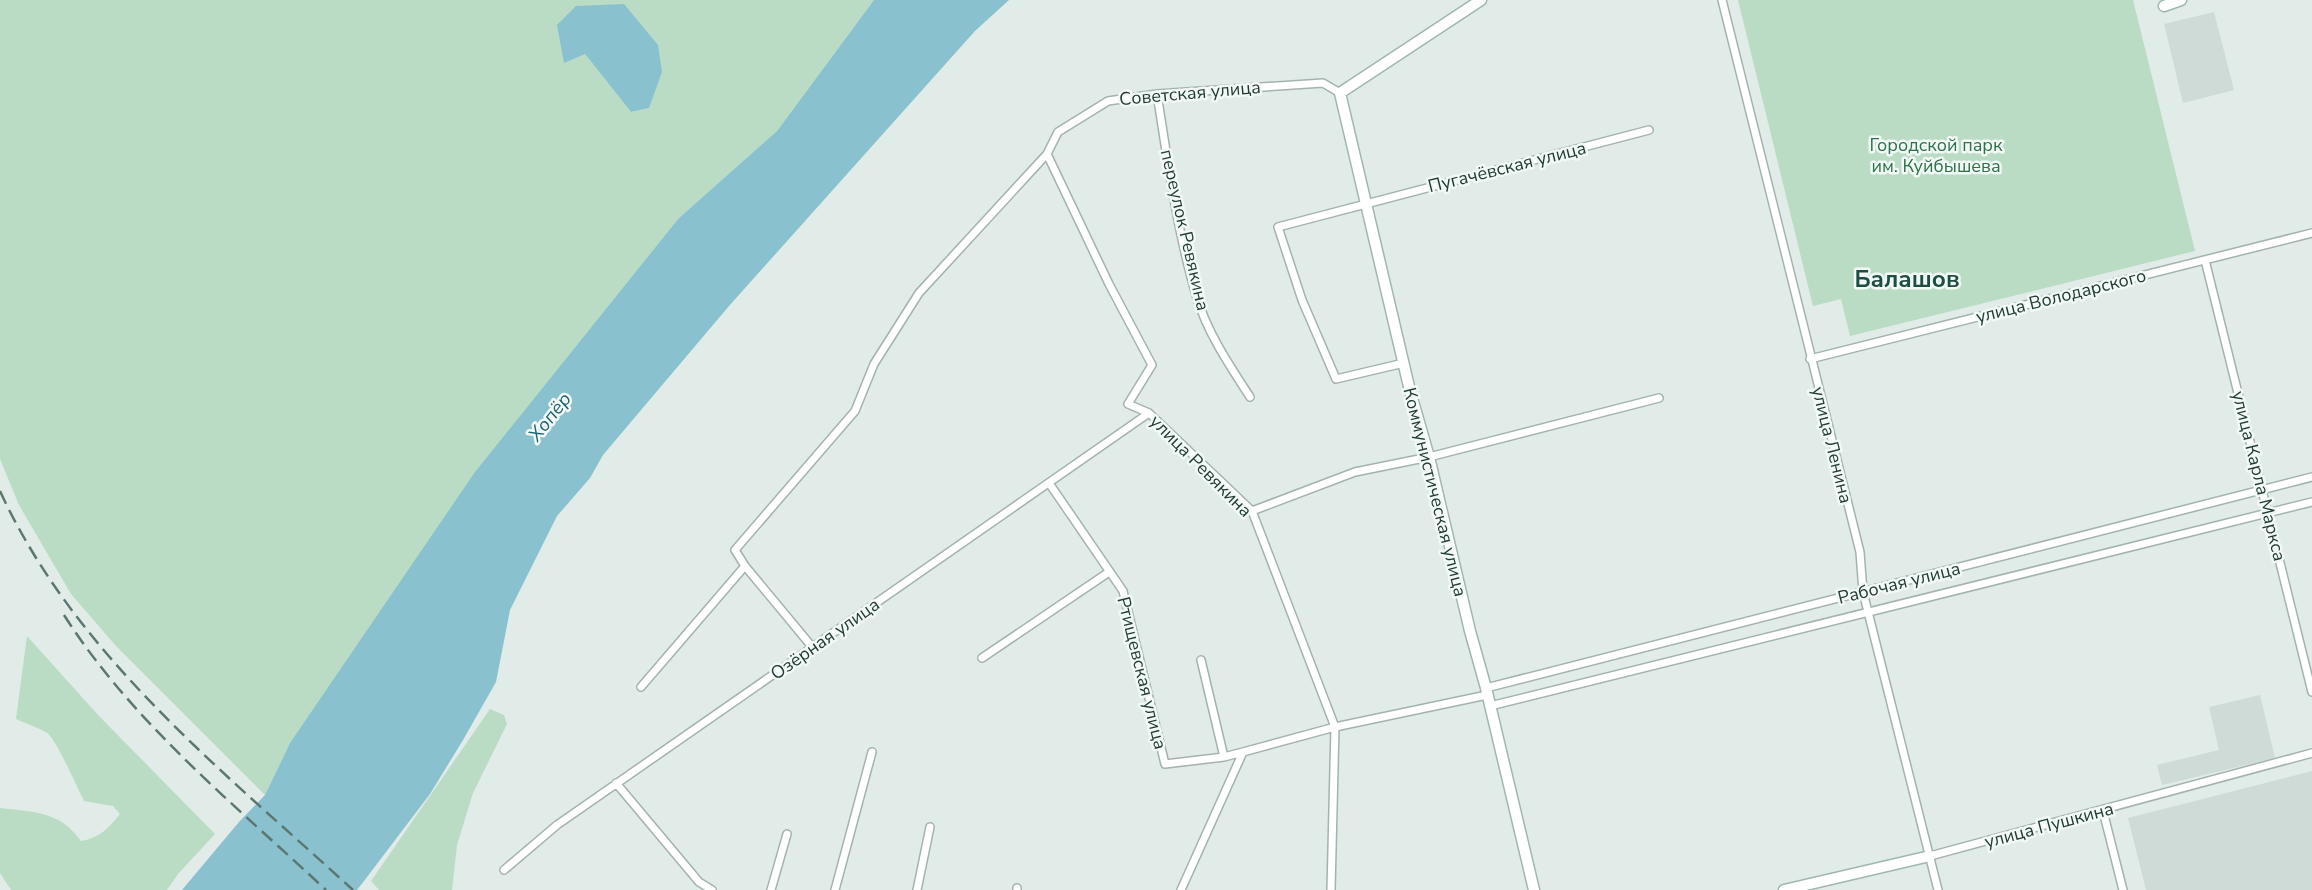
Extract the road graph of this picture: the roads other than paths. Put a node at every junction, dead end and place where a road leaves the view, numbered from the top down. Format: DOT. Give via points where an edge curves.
graph roads {
  1 [pos="1481,0"];
  2 [pos="1722,0"];
  3 [pos="2181,0"];
  4 [pos="2164,6"];
  5 [pos="1340,93"];
  6 [pos="1157,94"];
  7 [pos="1649,130"];
  8 [pos="1047,154"];
  9 [pos="1365,203"];
  10 [pos="2312,233"];
  11 [pos="2205,260"];
  12 [pos="1810,359"];
  13 [pos="1404,363"];
  14 [pos="1250,397"];
  15 [pos="1659,398"];
  16 [pos="1149,413"];
  17 [pos="1429,457"];
  18 [pos="2312,477"];
  19 [pos="1049,483"];
  20 [pos="2262,490"];
  21 [pos="2312,502"];
  22 [pos="1252,511"];
  23 [pos="2268,513"];
  24 [pos="745,566"];
  25 [pos="1109,572"];
  26 [pos="1863,592"];
  27 [pos="1869,614"];
  28 [pos="813,648"];
  29 [pos="982,658"];
  30 [pos="1201,660"];
  31 [pos="641,687"];
  32 [pos="2312,692"];
  33 [pos="1488,696"];
  34 [pos="1335,727"];
  35 [pos="872,752"];
  36 [pos="1243,752"];
  37 [pos="2312,753"];
  38 [pos="1224,757"];
  39 [pos="616,783"];
  40 [pos="2103,811"];
  41 [pos="930,827"];
  42 [pos="786,834"];
  43 [pos="1930,856"];
  44 [pos="504,870"];
  45 [pos="707,889"];
  46 [pos="771,890"];
  47 [pos="835,890"];
  48 [pos="917,890"];
  49 [pos="1181,890"];
  50 [pos="1331,890"];
  51 [pos="1534,890"];
  52 [pos="1784,890"];
  53 [pos="1938,890"];
  54 [pos="2123,890"];
  1 -- 5 [label="street"];
  2 -- 12 [label="street, улица Ленина"];
  3 -- 4 [label="street"];
  5 -- 6 [label="street, Советская улица" via="1323,83"];
  5 -- 9 [label="street, Коммунистическая улица"];
  6 -- 8 [label="street, Советская улица" via="1108,101 1058,132"];
  6 -- 14 [label="street, переулок Ревякина" via="1172,188 1198,300 1225,359"];
  7 -- 9 [label="street, Пугачёвская улица"];
  8 -- 16 [label="street, улица Ревякина" via="1152,365 1128,404"];
  8 -- 24 [label="street, Советская улица" via="919,293 874,365 855,411 735,550"];
  9 -- 13 [label="street, Коммунистическая улица"];
  9 -- 13 [label="street, Пугачёвская улица" via="1278,227 1302,300 1336,379"];
  10 -- 11 [label="street, улица Володарского"];
  11 -- 12 [label="street, улица Володарского"];
  11 -- 20 [label="street, улица Карла Маркса"];
  12 -- 26 [label="street, улица Ленина" via="1860,552"];
  13 -- 17 [label="street, Коммунистическая улица"];
  15 -- 17 [label="street"];
  16 -- 19 [label="street, Озёрная улица"];
  16 -- 22 [label="street, улица Ревякина"];
  17 -- 22 [label="street" via="1355,472"];
  17 -- 33 [label="street, Коммунистическая улица"];
  18 -- 20 [label="street, Рабочая улица"];
  19 -- 25 [label="street, Ртищевская улица"];
  19 -- 28 [label="street, Озёрная улица"];
  20 -- 23 [label="street, улица Карла Маркса"];
  20 -- 26 [label="street, Рабочая улица"];
  21 -- 23 [label="street, Рабочая улица"];
  22 -- 34 [label="street, улица Ревякина"];
  23 -- 27 [label="street, Рабочая улица"];
  23 -- 32 [label="street, улица Карла Маркса"];
  24 -- 28 [label="street"];
  24 -- 31 [label="street"];
  25 -- 29 [label="street"];
  25 -- 38 [label="street, Ртищевская улица" via="1123,591 1165,764"];
  26 -- 27 [label="street, улица Ленина"];
  26 -- 33 [label="street, Рабочая улица"];
  27 -- 33 [label="street, Рабочая улица"];
  27 -- 43 [label="street, улица Ленина"];
  28 -- 39 [label="street, Озёрная улица"];
  30 -- 38 [label="street"];
  33 -- 34 [label="street, Ртищевская улица"];
  33 -- 51 [label="street, Коммунистическая улица"];
  34 -- 36 [label="street, Ртищевская улица"];
  34 -- 50 [label="street, улица Ревякина"];
  35 -- 47 [label="street"];
  36 -- 38 [label="street, Ртищевская улица"];
  36 -- 49 [label="street"];
  37 -- 40 [label="street, улица Пушкина"];
  39 -- 44 [label="street, Озёрная улица"];
  39 -- 45 [label="street"];
  40 -- 43 [label="street, улица Пушкина"];
  40 -- 54 [label="street"];
  41 -- 48 [label="street"];
  42 -- 46 [label="street"];
  43 -- 52 [label="street, улица Пушкина"];
  43 -- 53 [label="street, улица Ленина"];
}
